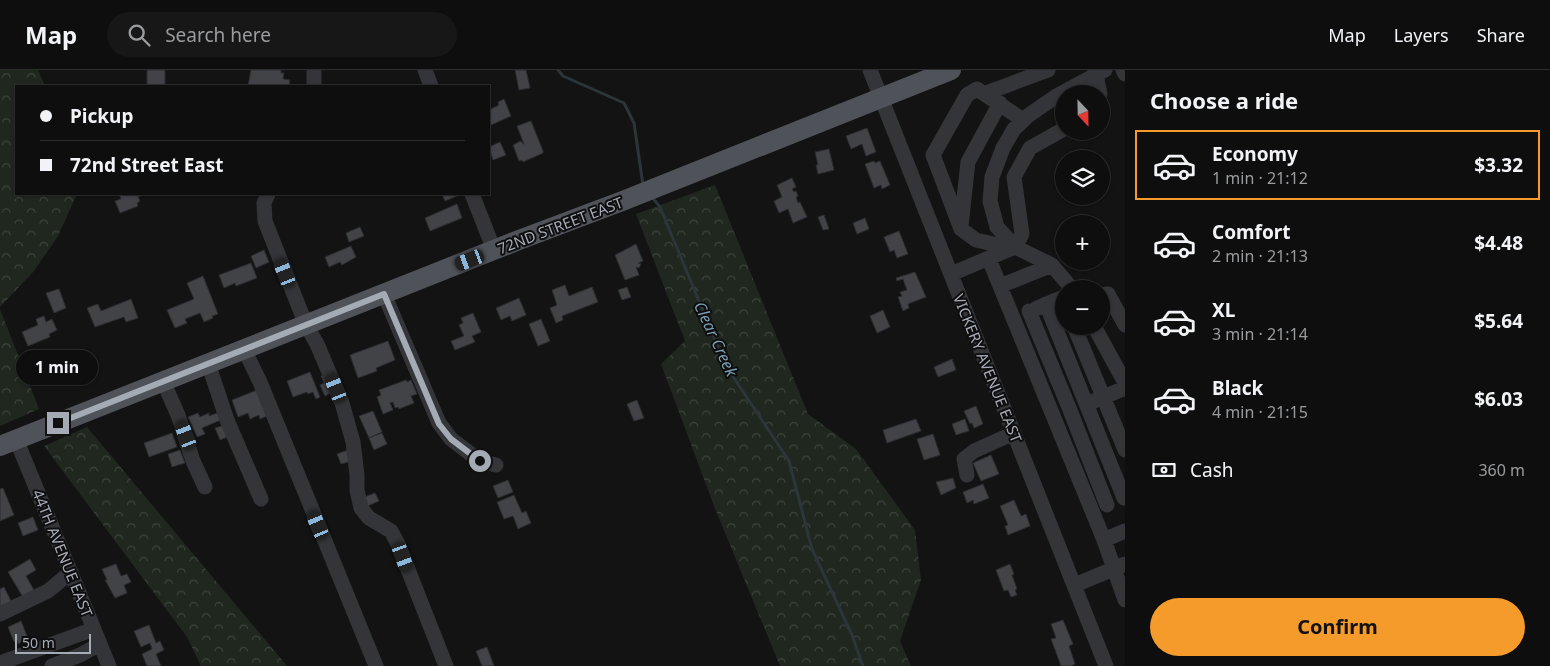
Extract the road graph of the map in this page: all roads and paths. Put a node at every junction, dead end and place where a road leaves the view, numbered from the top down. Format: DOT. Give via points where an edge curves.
graph roads {
  1 [pos="314,70"];
  2 [pos="425,70"];
  3 [pos="870,70"];
  4 [pos="951,70"];
  5 [pos="1048,70"];
  6 [pos="1124,70"];
  7 [pos="1099,72"];
  8 [pos="1125,74"];
  9 [pos="314,85"];
  10 [pos="431,85"];
  11 [pos="1100,85"];
  12 [pos="986,93"];
  13 [pos="881,97"];
  14 [pos="1000,103"];
  15 [pos="1023,120"];
  16 [pos="1055,134"];
  17 [pos="268,195"];
  18 [pos="472,195"];
  19 [pos="961,229"];
  20 [pos="1013,248"];
  21 [pos="494,250"];
  22 [pos="989,258"];
  23 [pos="1052,265"];
  24 [pos="951,274"];
  25 [pos="1058,280"];
  26 [pos="1000,286"];
  27 [pos="384,294"];
  28 [pos="1110,298"];
  29 [pos="1055,300"];
  30 [pos="1046,304"];
  31 [pos="1029,311"];
  32 [pos="1013,318"];
  33 [pos="306,325"];
  34 [pos="1125,325"];
  35 [pos="1078,335"];
  36 [pos="1099,335"];
  37 [pos="244,349"];
  38 [pos="208,364"];
  39 [pos="163,381"];
  40 [pos="1125,384"];
  41 [pos="1125,388"];
  42 [pos="1104,397"];
  43 [pos="1086,404"];
  44 [pos="1070,410"];
  45 [pos="1054,417"];
  46 [pos="1014,433"];
  47 [pos="8,442"];
  48 [pos="1125,450"];
  49 [pos="496,465"];
  50 [pos="967,475"];
  51 [pos="205,487"];
  52 [pos="1124,498"];
  53 [pos="261,499"];
  54 [pos="1107,505"];
  55 [pos="1092,512"];
  56 [pos="1125,531"];
  57 [pos="1104,540"];
  58 [pos="1120,566"];
  59 [pos="71,572"];
  60 [pos="1075,585"];
  61 [pos="1124,595"];
  62 [pos="0,614"];
  63 [pos="94,630"];
  64 [pos="100,644"];
  65 [pos="0,663"];
  66 [pos="52,666"];
  67 [pos="109,666"];
  68 [pos="376,666"];
  69 [pos="446,666"];
  70 [pos="1106,666"];
  1 -- 9 [label="street"];
  2 -- 10 [label="street"];
  3 -- 13 [label="street, VICKERY AVENUE EAST"];
  4 -- 13 [label="main road, 72ND STREET EAST"];
  5 -- 12 [label="street"];
  6 -- 8 [label="street"];
  7 -- 11 [label="street"];
  7 -- 15 [label="street"];
  12 -- 14 [label="street"];
  12 -- 19 [label="street" via="977,89 967,95 933,155"];
  13 -- 21 [label="main road, 72ND STREET EAST"];
  13 -- 24 [label="street, VICKERY AVENUE EAST"];
  14 -- 15 [label="street"];
  14 -- 19 [label="street" via="968,162"];
  15 -- 20 [label="street" via="1003,148 992,177 990,201 997,227"];
  16 -- 20 [label="street" via="1030,148 1014,177 1022,234"];
  17 -- 33 [label="street" via="264,202 265,221"];
  18 -- 21 [label="street"];
  19 -- 20 [label="street" via="976,240"];
  20 -- 22 [label="street"];
  20 -- 23 [label="street"];
  21 -- 27 [label="main road, 72ND STREET EAST"];
  22 -- 24 [label="street"];
  22 -- 26 [label="street"];
  23 -- 25 [label="street"];
  23 -- 26 [label="street"];
  24 -- 46 [label="street, VICKERY AVENUE EAST"];
  26 -- 32 [label="street"];
  27 -- 33 [label="main road, 72ND STREET EAST"];
  27 -- 49 [label="street" via="439,424 451,439 480,461"];
  28 -- 34 [label="street"];
  29 -- 30 [label="street"];
  30 -- 31 [label="street"];
  30 -- 43 [label="street"];
  31 -- 32 [label="street"];
  31 -- 44 [label="street"];
  32 -- 45 [label="street"];
  33 -- 37 [label="main road, 72ND STREET EAST"];
  33 -- 69 [label="street" via="342,403 353,442 360,508 369,518 391,531"];
  35 -- 42 [label="street"];
  36 -- 40 [label="street"];
  37 -- 38 [label="main road, 72ND STREET EAST"];
  37 -- 68 [label="street"];
  38 -- 39 [label="main road, 72ND STREET EAST"];
  38 -- 53 [label="street" via="227,420"];
  39 -- 47 [label="main road, 72ND STREET EAST"];
  39 -- 51 [label="street"];
  41 -- 42 [label="street"];
  42 -- 43 [label="street"];
  42 -- 48 [label="street"];
  43 -- 44 [label="street"];
  43 -- 52 [label="street"];
  44 -- 45 [label="street"];
  44 -- 54 [label="street"];
  45 -- 55 [label="street"];
  46 -- 50 [label="street" via="964,459"];
  46 -- 60 [label="street, VICKERY AVENUE EAST"];
  47 -- 59 [label="street, 44TH AVENUE EAST"];
  52 -- 54 [label="street"];
  54 -- 55 [label="street"];
  55 -- 57 [label="street"];
  56 -- 57 [label="street"];
  57 -- 58 [label="street"];
  58 -- 60 [label="street"];
  58 -- 61 [label="street"];
  59 -- 62 [label="street" via="48,591"];
  59 -- 63 [label="street, 44TH AVENUE EAST"];
  60 -- 70 [label="street, VICKERY AVENUE EAST"];
  63 -- 64 [label="street, 44TH AVENUE EAST"];
  63 -- 65 [label="street"];
  64 -- 66 [label="street" via="80,656"];
  64 -- 67 [label="street, 44TH AVENUE EAST"];
}
